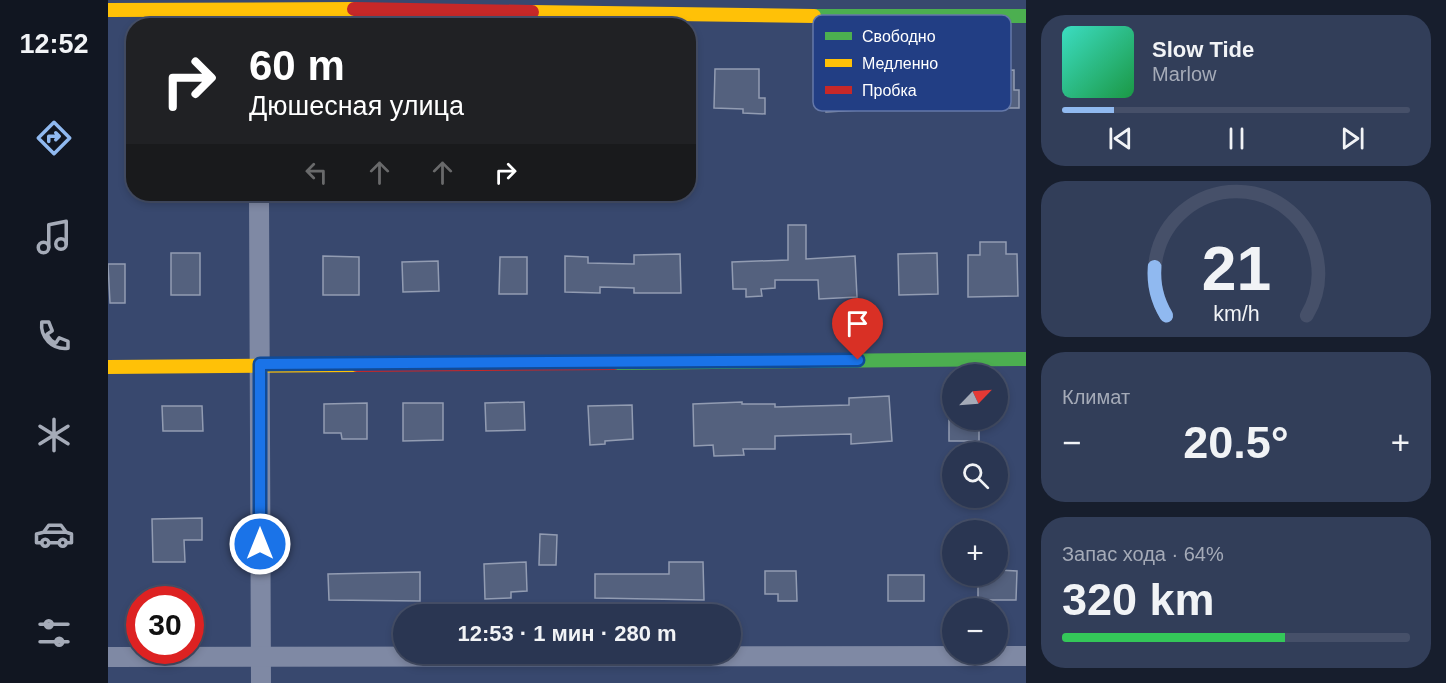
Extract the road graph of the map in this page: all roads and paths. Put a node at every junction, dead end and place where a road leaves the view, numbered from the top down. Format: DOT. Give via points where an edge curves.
graph roads {
  1 [pos="108,10"];
  2 [pos="258,11"];
  3 [pos="813,16"];
  4 [pos="1026,16"];
  5 [pos="1011,17"];
  6 [pos="259,201"];
  7 [pos="1026,359"];
  8 [pos="260,364"];
  9 [pos="108,367"];
  10 [pos="261,656"];
  11 [pos="1026,656"];
  12 [pos="108,657"];
  13 [pos="261,683"];
  1 -- 2 [label="street"];
  2 -- 3 [label="street"];
  4 -- 5 [label="street"];
  6 -- 8 [label="street"];
  7 -- 8 [label="street"];
  8 -- 9 [label="street"];
  8 -- 10 [label="street"];
  10 -- 11 [label="street"];
  10 -- 12 [label="street"];
  10 -- 13 [label="street"];
}
